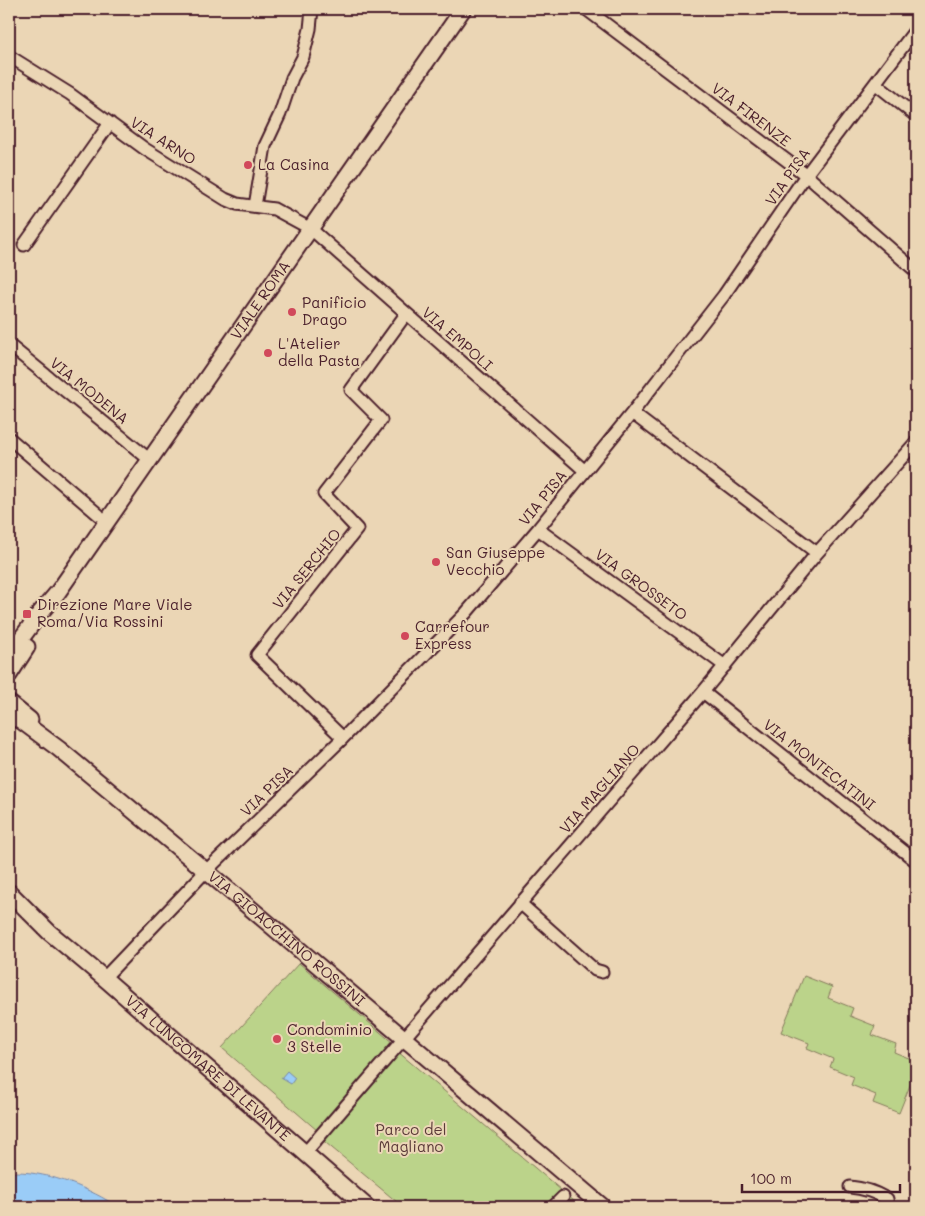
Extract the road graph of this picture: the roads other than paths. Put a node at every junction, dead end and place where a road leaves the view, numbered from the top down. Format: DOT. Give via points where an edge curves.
graph roads {
  1 [pos="312,9"];
  2 [pos="463,9"];
  3 [pos="586,9"];
  4 [pos="916,29"];
  5 [pos="9,56"];
  6 [pos="876,84"];
  7 [pos="916,116"];
  8 [pos="110,123"];
  9 [pos="806,175"];
  10 [pos="255,206"];
  11 [pos="311,229"];
  12 [pos="24,245"];
  13 [pos="916,271"];
  14 [pos="406,314"];
  15 [pos="9,345"];
  16 [pos="632,413"];
  17 [pos="9,438"];
  18 [pos="916,442"];
  19 [pos="150,460"];
  20 [pos="585,470"];
  21 [pos="98,515"];
  22 [pos="538,529"];
  23 [pos="817,553"];
  24 [pos="58,592"];
  25 [pos="9,655"];
  26 [pos="725,666"];
  27 [pos="9,675"];
  28 [pos="703,692"];
  29 [pos="9,703"];
  30 [pos="9,717"];
  31 [pos="343,738"];
  32 [pos="59,749"];
  33 [pos="916,861"];
  34 [pos="206,872"];
  35 [pos="9,892"];
  36 [pos="520,903"];
  37 [pos="9,906"];
  38 [pos="49,932"];
  39 [pos="602,972"];
  40 [pos="104,978"];
  41 [pos="403,1038"];
  42 [pos="305,1153"];
  43 [pos="850,1186"];
  44 [pos="563,1197"];
  45 [pos="368,1207"];
  46 [pos="553,1207"];
  47 [pos="603,1207"];
  48 [pos="888,1207"];
  1 -- 10 [label="street" via="303,56 265,146"];
  2 -- 11 [label="main road, VIALE ROMA"];
  3 -- 9 [label="street, VIA FIRENZE"];
  4 -- 6 [label="street, VIA PISA"];
  5 -- 8 [label="street, VIA ARNO"];
  6 -- 7 [label="street"];
  6 -- 9 [label="street, VIA PISA"];
  8 -- 10 [label="street, VIA ARNO" via="225,199"];
  8 -- 12 [label="street"];
  9 -- 13 [label="street, VIA FIRENZE"];
  9 -- 16 [label="street, VIA PISA" via="724,295"];
  10 -- 11 [label="street, VIA ARNO" via="274,209"];
  11 -- 14 [label="street, VIA EMPOLI"];
  11 -- 19 [label="main road, VIALE ROMA"];
  14 -- 20 [label="street, VIA EMPOLI"];
  14 -- 31 [label="street, VIA SERCHIO" via="351,390 381,420 324,494 357,530 257,656"];
  15 -- 19 [label="street, VIA MODENA"];
  16 -- 20 [label="street, VIA PISA"];
  16 -- 23 [label="street"];
  17 -- 21 [label="street"];
  18 -- 23 [label="street, VIA MAGLIANO"];
  19 -- 24 [label="main road, VIALE ROMA"];
  20 -- 22 [label="street, VIA PISA"];
  22 -- 26 [label="street, VIA GROSSETO"];
  22 -- 31 [label="street, VIA PISA" via="466,613"];
  23 -- 26 [label="street, VIA MAGLIANO"];
  24 -- 25 [label="main road, VIALE ROMA"];
  24 -- 27 [label="main road, VIALE ROMA" via="49,615"];
  26 -- 28 [label="street, VIA MAGLIANO"];
  28 -- 33 [label="street, VIA MONTECATINI"];
  28 -- 36 [label="street, VIA MAGLIANO"];
  29 -- 32 [label="main road, VIA GIOACCHINO ROSSINI" via="46,733"];
  30 -- 32 [label="main road, VIA GIOACCHINO ROSSINI" via="20,720"];
  31 -- 34 [label="street, VIA PISA"];
  32 -- 34 [label="main road, VIA GIOACCHINO ROSSINI"];
  34 -- 40 [label="street, VIA PISA"];
  34 -- 41 [label="main road, VIA GIOACCHINO ROSSINI"];
  35 -- 38 [label="main road, VIA LUNGOMARE DI LEVANTE"];
  36 -- 39 [label="street" via="595,970"];
  36 -- 41 [label="street, VIA MAGLIANO"];
  37 -- 38 [label="main road, VIA LUNGOMARE DI LEVANTE"];
  38 -- 40 [label="main road, VIA LUNGOMARE DI LEVANTE"];
  40 -- 42 [label="main road, VIA LUNGOMARE DI LEVANTE"];
  41 -- 42 [label="street, VIA MAGLIANO"];
  41 -- 47 [label="main road, VIA GIOACCHINO ROSSINI"];
  42 -- 45 [label="main road, VIA LUNGOMARE DI LEVANTE"];
  43 -- 48 [label="street" via="880,1195 887,1199"];
  44 -- 46 [label="street"];
}
